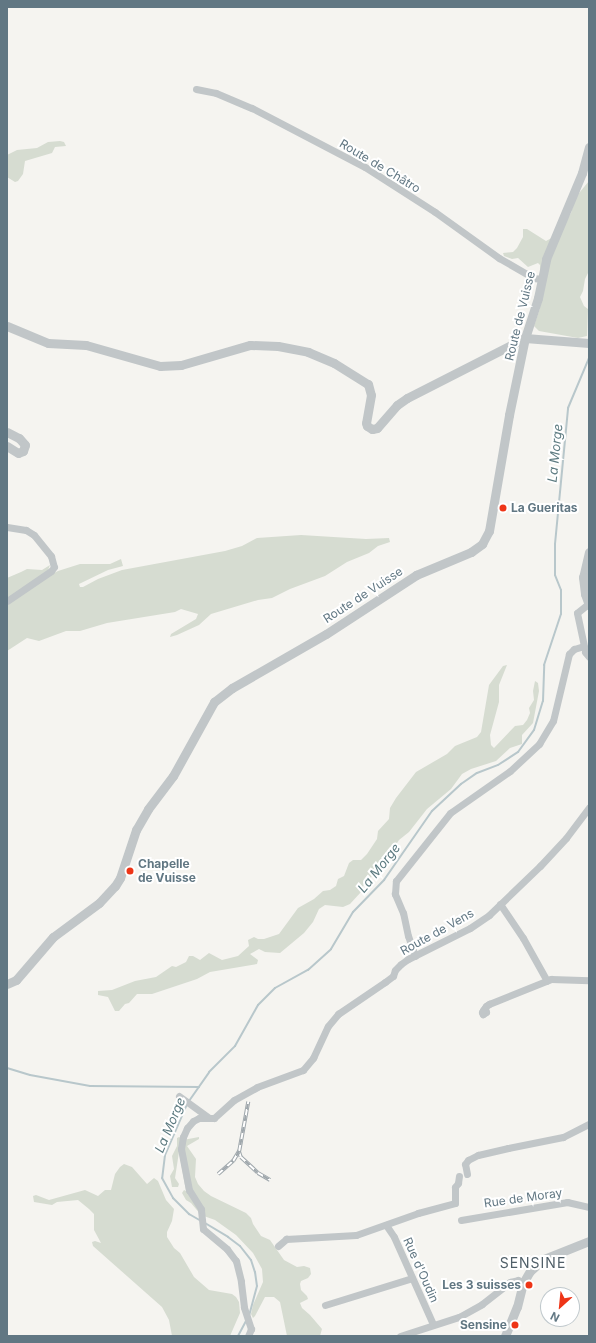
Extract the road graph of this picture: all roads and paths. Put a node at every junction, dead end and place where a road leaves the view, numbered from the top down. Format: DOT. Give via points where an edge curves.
graph roads {
  1 [pos="196,89"];
  2 [pos="589,147"];
  3 [pos="542,280"];
  4 [pos="7,326"];
  5 [pos="525,338"];
  6 [pos="586,343"];
  7 [pos="7,432"];
  8 [pos="7,446"];
  9 [pos="7,527"];
  10 [pos="589,552"];
  11 [pos="7,601"];
  12 [pos="588,604"];
  13 [pos="584,646"];
  14 [pos="589,657"];
  15 [pos="589,808"];
  16 [pos="500,904"];
  17 [pos="415,956"];
  18 [pos="589,980"];
  19 [pos="547,981"];
  20 [pos="7,984"];
  21 [pos="485,1008"];
  22 [pos="181,1097"];
  23 [pos="209,1118"];
  24 [pos="589,1124"];
  25 [pos="467,1174"];
  26 [pos="459,1176"];
  27 [pos="589,1207"];
  28 [pos="461,1220"];
  29 [pos="386,1225"];
  30 [pos="589,1241"];
  31 [pos="278,1246"];
  32 [pos="412,1278"];
  33 [pos="523,1283"];
  34 [pos="325,1305"];
  35 [pos="433,1324"];
  36 [pos="248,1336"];
  37 [pos="400,1336"];
  38 [pos="504,1336"];
  1 -- 3 [label="street, Route de Châtro" via="216,93 248,106 365,167 435,212 500,259 533,278"];
  2 -- 3 [label="street, Route de Vuisse" via="582,173 546,258"];
  3 -- 5 [label="street, Route de Vuisse"];
  4 -- 5 [label="street" via="48,344 86,345 160,366 181,365 250,345 308,352 334,363 368,384 371,395 366,423 372,429 377,428 397,405 407,398"];
  5 -- 6 [label="street"];
  5 -- 20 [label="street, Route de Vuisse" via="489,531 482,544 471,552 416,575 326,634 232,688 214,702 173,776 136,830 115,886 99,903 53,937 16,980"];
  7 -- 8 [label="street" via="26,445 23,451 18,453"];
  9 -- 11 [label="street" via="26,530 34,536 51,556 54,567"];
  10 -- 12 [label="street" via="584,577"];
  12 -- 13 [label="street" via="577,612"];
  13 -- 14 [label="street"];
  13 -- 17 [label="street" via="574,649 569,654 553,721 540,744 510,771 450,813 396,881 395,894"];
  15 -- 16 [label="street, Route de Vens" via="551,854"];
  16 -- 17 [label="street, Route de Vens" via="470,928"];
  16 -- 19 [label="street"];
  17 -- 23 [label="street, Route de Vens" via="401,964 393,976 338,1014 328,1026 313,1058 303,1070 252,1090"];
  18 -- 19 [label="street"];
  19 -- 21 [label="street" via="505,997"];
  22 -- 23 [label="street"];
  23 -- 36 [label="street, Route de Vens" via="193,1121 183,1138 181,1149 189,1190 202,1209 203,1229 227,1249 236,1261 244,1307 251,1329"];
  24 -- 25 [label="street" via="563,1137 478,1155 465,1164"];
  26 -- 29 [label="street" via="455,1187 456,1203"];
  27 -- 28 [label="street, Rue de Moray" via="567,1202 490,1213"];
  29 -- 31 [label="street" via="349,1237 286,1239"];
  29 -- 32 [label="street, Rue d'Oudin"];
  30 -- 33 [label="street" via="544,1259 534,1266"];
  32 -- 34 [label="street"];
  32 -- 35 [label="street, Rue d'Oudin"];
  33 -- 35 [label="street" via="518,1280 510,1282 482,1304 459,1317"];
  33 -- 38 [label="street" via="517,1307"];
  35 -- 37 [label="street"];
}
